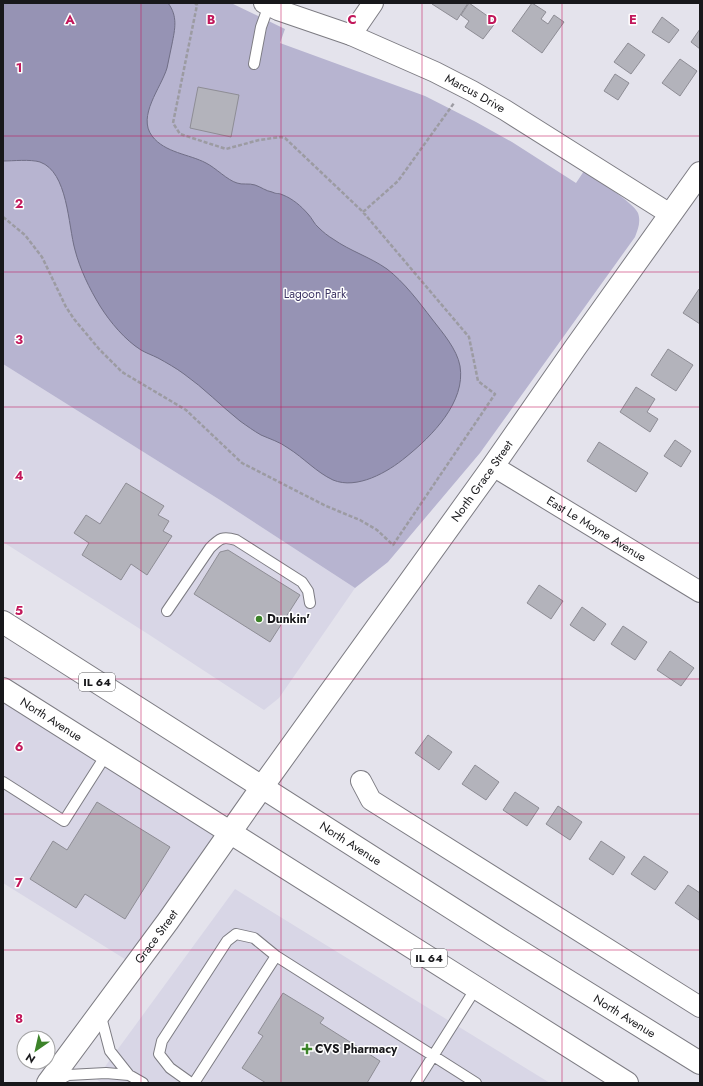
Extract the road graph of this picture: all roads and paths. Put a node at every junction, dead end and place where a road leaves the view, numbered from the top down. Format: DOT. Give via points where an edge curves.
graph roads {
  1 [pos="195,3"];
  2 [pos="373,3"];
  3 [pos="266,4"];
  4 [pos="351,35"];
  5 [pos="254,64"];
  6 [pos="465,88"];
  7 [pos="700,173"];
  8 [pos="363,212"];
  9 [pos="670,214"];
  10 [pos="3,217"];
  11 [pos="493,466"];
  12 [pos="700,592"];
  13 [pos="310,603"];
  14 [pos="167,611"];
  15 [pos="3,622"];
  16 [pos="3,689"];
  17 [pos="106,754"];
  18 [pos="361,781"];
  19 [pos="3,782"];
  20 [pos="262,787"];
  21 [pos="230,834"];
  22 [pos="276,956"];
  23 [pos="476,988"];
  24 [pos="700,1007"];
  25 [pos="100,1013"];
  26 [pos="433,1056"];
  27 [pos="700,1063"];
  28 [pos="129,1075"];
  29 [pos="48,1083"];
  30 [pos="52,1083"];
  31 [pos="143,1083"];
  32 [pos="192,1083"];
  33 [pos="416,1083"];
  34 [pos="476,1083"];
  35 [pos="627,1083"];
  1 -- 8 [label="path" via="197,5 173,123 180,134 226,149 259,140 285,138"];
  2 -- 4 [label="street"];
  3 -- 4 [label="street, Marcus Drive"];
  3 -- 5 [label="lane"];
  4 -- 6 [label="street, Marcus Drive"];
  6 -- 8 [label="path" via="398,181"];
  6 -- 9 [label="street, Marcus Drive" via="506,110"];
  7 -- 9 [label="main road, North Grace Street"];
  8 -- 10 [label="path" via="468,337 478,381 495,394 393,545 377,530 360,520 326,506 242,463 186,410 122,372 74,319 42,257 25,235"];
  9 -- 11 [label="main road, North Grace Street"];
  11 -- 12 [label="street, East Le Moyne Avenue"];
  11 -- 20 [label="main road, North Grace Street"];
  13 -- 14 [label="lane" via="308,591 302,582 236,540 227,537 218,540 210,548"];
  15 -- 20 [label="main road, North Avenue / IL 64"];
  16 -- 17 [label="main road, North Avenue / IL 64"];
  17 -- 19 [label="lane" via="64,821"];
  17 -- 21 [label="main road, North Avenue / IL 64"];
  18 -- 24 [label="street" via="372,800"];
  20 -- 21 [label="main road, Grace Street"];
  20 -- 27 [label="main road, North Avenue / IL 64"];
  21 -- 23 [label="main road, North Avenue / IL 64"];
  21 -- 25 [label="main road, Grace Street"];
  22 -- 26 [label="lane"];
  22 -- 32 [label="lane"];
  22 -- 32 [label="lane" via="254,938 236,934 227,941 162,1041 159,1054 170,1068"];
  23 -- 26 [label="lane"];
  23 -- 35 [label="main road, North Avenue / IL 64"];
  25 -- 28 [label="lane" via="110,1051"];
  25 -- 29 [label="main road, Grace Street"];
  26 -- 33 [label="lane"];
  26 -- 34 [label="lane"];
  28 -- 30 [label="lane" via="68,1075"];
  28 -- 31 [label="lane"];
}
